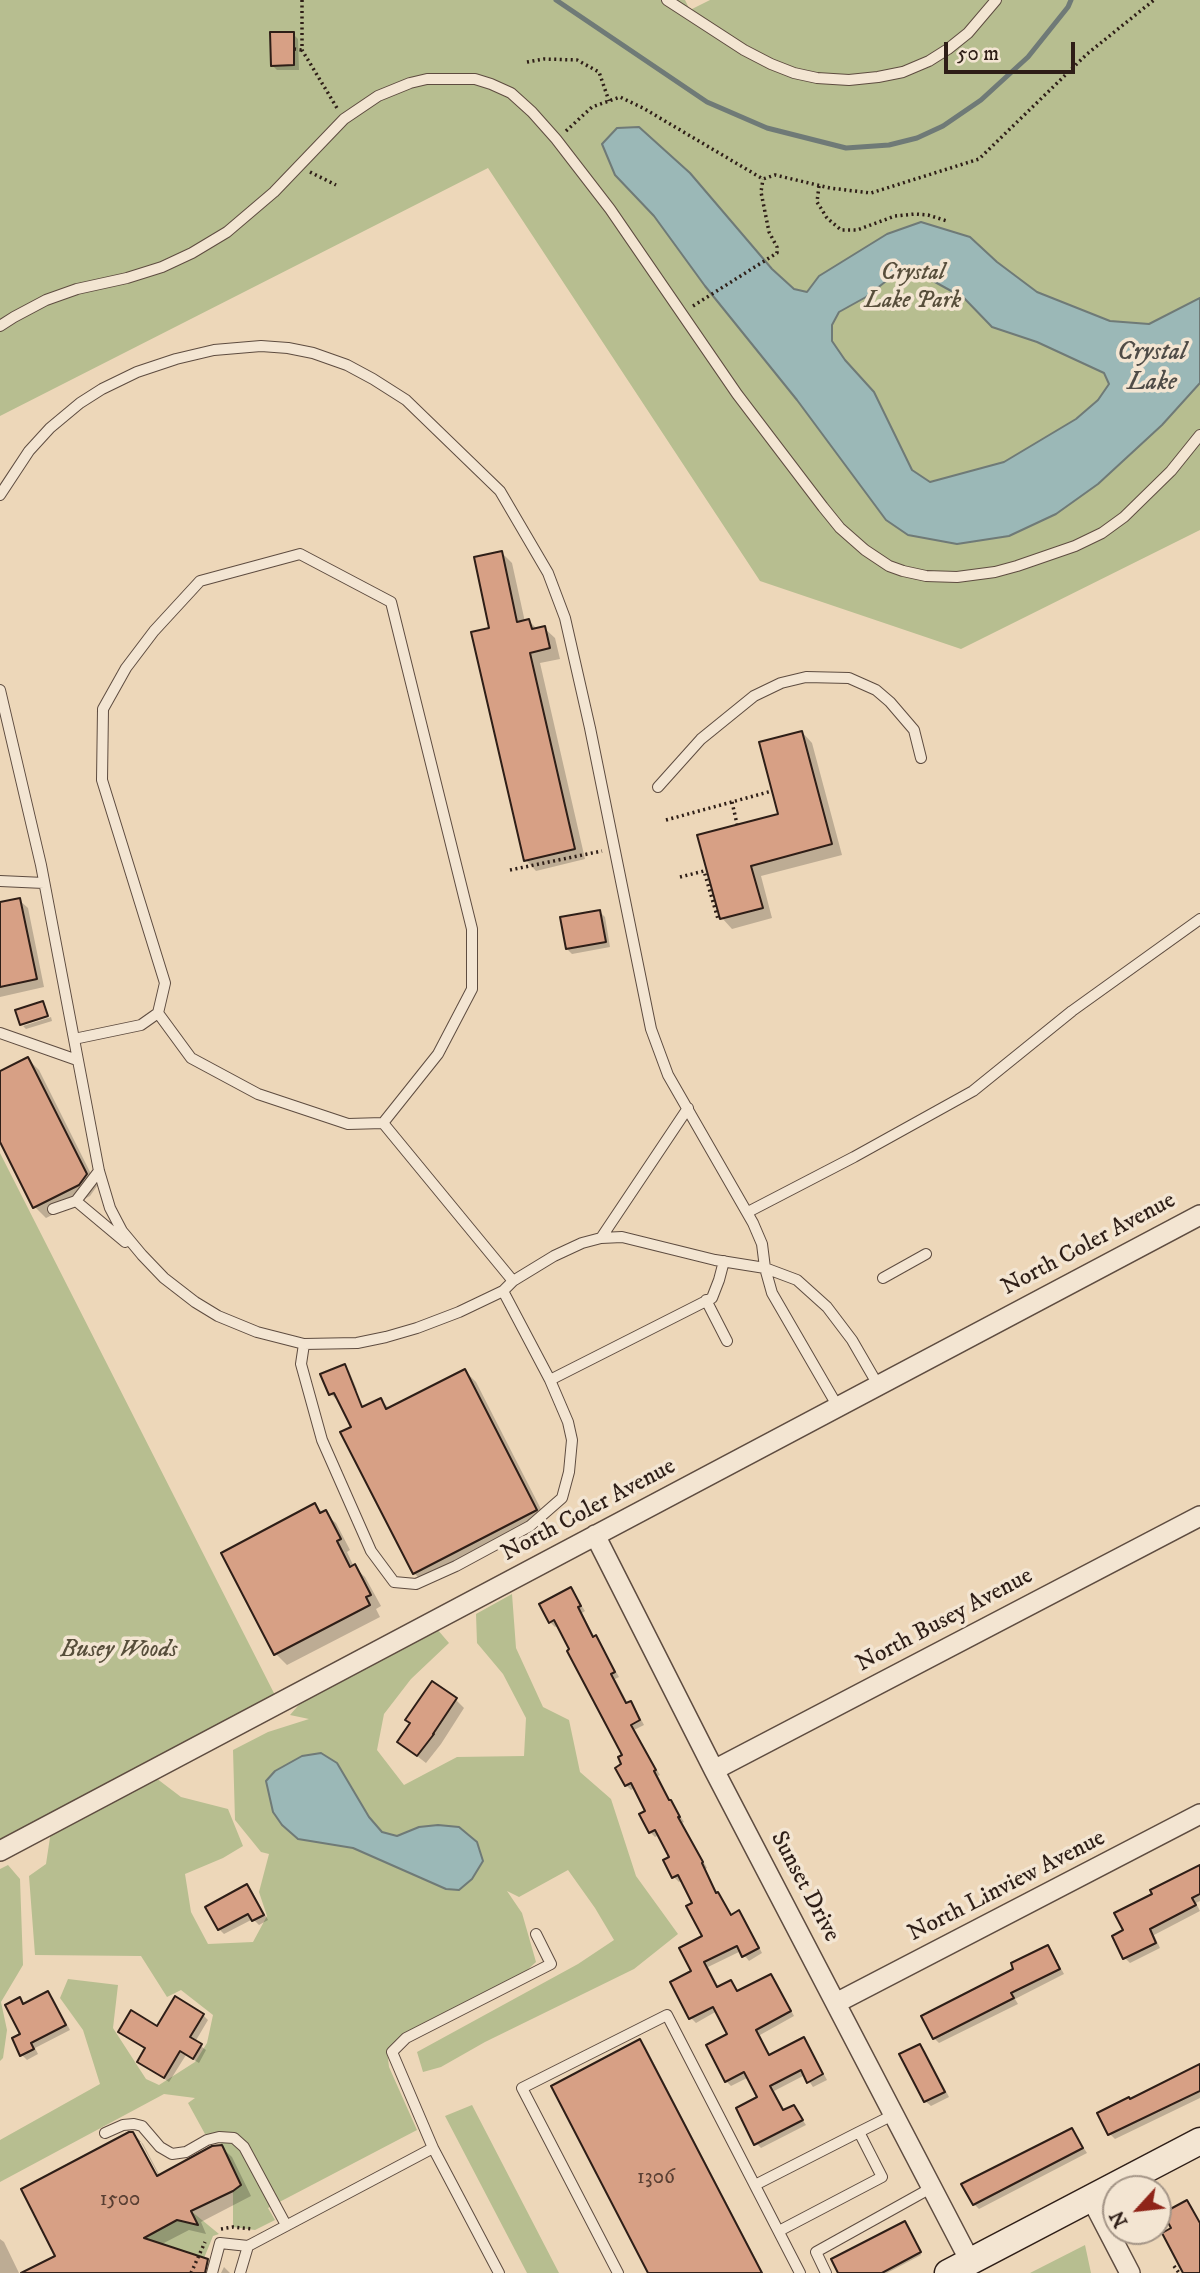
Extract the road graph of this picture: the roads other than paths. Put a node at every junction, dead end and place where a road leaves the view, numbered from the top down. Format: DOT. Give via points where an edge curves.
graph roads {
  1 [pos="667,0"];
  2 [pos="996,0"];
  3 [pos="0,326"];
  4 [pos="1200,435"];
  5 [pos="0,495"];
  6 [pos="0,690"];
  7 [pos="921,758"];
  8 [pos="658,786"];
  9 [pos="0,881"];
  10 [pos="44,883"];
  11 [pos="1200,919"];
  12 [pos="158,1013"];
  13 [pos="0,1034"];
  14 [pos="74,1039"];
  15 [pos="77,1059"];
  16 [pos="688,1108"];
  17 [pos="383,1124"];
  18 [pos="99,1171"];
  19 [pos="76,1201"];
  20 [pos="53,1209"];
  21 [pos="748,1212"];
  22 [pos="1200,1214"];
  23 [pos="601,1238"];
  24 [pos="926,1254"];
  25 [pos="142,1255"];
  26 [pos="724,1261"];
  27 [pos="765,1268"];
  28 [pos="883,1278"];
  29 [pos="513,1281"];
  30 [pos="503,1291"];
  31 [pos="706,1300"];
  32 [pos="727,1341"];
  33 [pos="304,1343"];
  34 [pos="550,1380"];
  35 [pos="878,1385"];
  36 [pos="838,1407"];
  37 [pos="1200,1516"];
  38 [pos="595,1535"];
  39 [pos="714,1770"];
  40 [pos="1200,1814"];
  41 [pos="0,1851"];
  42 [pos="536,1934"];
  43 [pos="836,2003"];
  44 [pos="893,2115"];
  45 [pos="859,2132"];
  46 [pos="105,2133"];
  47 [pos="1200,2141"];
  48 [pos="433,2148"];
  49 [pos="755,2185"];
  50 [pos="931,2188"];
  51 [pos="1091,2198"];
  52 [pos="286,2225"];
  53 [pos="779,2231"];
  54 [pos="248,2246"];
  55 [pos="959,2267"];
  56 [pos="212,2273"];
  57 [pos="240,2273"];
  58 [pos="499,2273"];
  59 [pos="618,2273"];
  60 [pos="800,2273"];
  61 [pos="826,2273"];
  62 [pos="1130,2273"];
  1 -- 2 [label="lane" via="771,64 817,78 849,80 890,75 929,61 968,33"];
  3 -- 4 [label="lane" via="46,299 150,271 227,232 274,192 344,119 378,96 427,79 475,79 511,93 564,148 737,394 832,518 888,566 926,576 957,577 995,572 1075,546 1131,511"];
  5 -- 16 [label="lane" via="50,428 102,388 137,372 214,350 261,346 313,353 347,365 406,400 500,491 548,573 565,618 651,1029 668,1075"];
  6 -- 10 [label="lane"];
  7 -- 8 [label="lane" via="914,730 876,690 849,678 806,677 754,696 701,739"];
  9 -- 10 [label="lane"];
  10 -- 14 [label="lane"];
  11 -- 21 [label="lane" via="1072,1011 973,1091"];
  12 -- 14 [label="lane" via="141,1025"];
  12 -- 17 [label="lane" via="191,1058 258,1094 348,1124"];
  12 -- 17 [label="lane" via="165,983 102,780 103,709 126,668 200,581 300,554 391,602 472,929 472,989 438,1054"];
  13 -- 15 [label="lane"];
  14 -- 15 [label="lane"];
  15 -- 18 [label="lane"];
  16 -- 21 [label="lane"];
  16 -- 23 [label="lane"];
  17 -- 29 [label="lane"];
  18 -- 19 [label="lane"];
  18 -- 25 [label="lane" via="110,1208"];
  19 -- 20 [label="lane"];
  19 -- 25 [label="lane"];
  21 -- 27 [label="lane" via="762,1244"];
  22 -- 35 [label="street, North Coler Avenue"];
  23 -- 26 [label="lane" via="622,1237"];
  23 -- 29 [label="lane" via="554,1256"];
  24 -- 28 [label="lane"];
  25 -- 33 [label="lane" via="164,1278 218,1316 257,1332"];
  26 -- 27 [label="lane"];
  26 -- 31 [label="lane" via="712,1298"];
  27 -- 35 [label="lane" via="797,1280 827,1307"];
  27 -- 36 [label="lane" via="772,1293"];
  29 -- 30 [label="lane"];
  30 -- 33 [label="lane" via="449,1316 386,1337 358,1343"];
  30 -- 34 [label="lane"];
  31 -- 32 [label="lane"];
  31 -- 34 [label="lane"];
  33 -- 34 [label="lane" via="301,1364 321,1440 371,1551 394,1582 415,1584 456,1566 530,1526 562,1499 572,1440"];
  35 -- 36 [label="street, North Coler Avenue"];
  36 -- 38 [label="street, North Coler Avenue"];
  37 -- 39 [label="street, North Busey Avenue"];
  38 -- 39 [label="street, Sunset Drive"];
  38 -- 41 [label="street, North Coler Avenue"];
  39 -- 43 [label="street, Sunset Drive"];
  40 -- 43 [label="street, North Linview Avenue"];
  42 -- 48 [label="lane" via="551,1964 406,2038 392,2052"];
  43 -- 44 [label="street, Sunset Drive"];
  44 -- 45 [label="lane"];
  44 -- 50 [label="street, Sunset Drive"];
  45 -- 49 [label="lane"];
  45 -- 53 [label="lane" via="882,2178"];
  46 -- 52 [label="lane" via="123,2125 142,2126 159,2147 172,2154 207,2140 234,2138 244,2147"];
  47 -- 51 [label="main road"];
  48 -- 52 [label="lane"];
  48 -- 58 [label="lane"];
  49 -- 53 [label="lane"];
  49 -- 59 [label="lane" via="667,2015 522,2088"];
  50 -- 55 [label="street, Sunset Drive"];
  50 -- 61 [label="lane" via="816,2252"];
  51 -- 55 [label="main road"];
  51 -- 62 [label="street"];
  52 -- 54 [label="lane"];
  53 -- 60 [label="lane"];
  54 -- 56 [label="lane" via="220,2243"];
  54 -- 57 [label="lane"];
}
